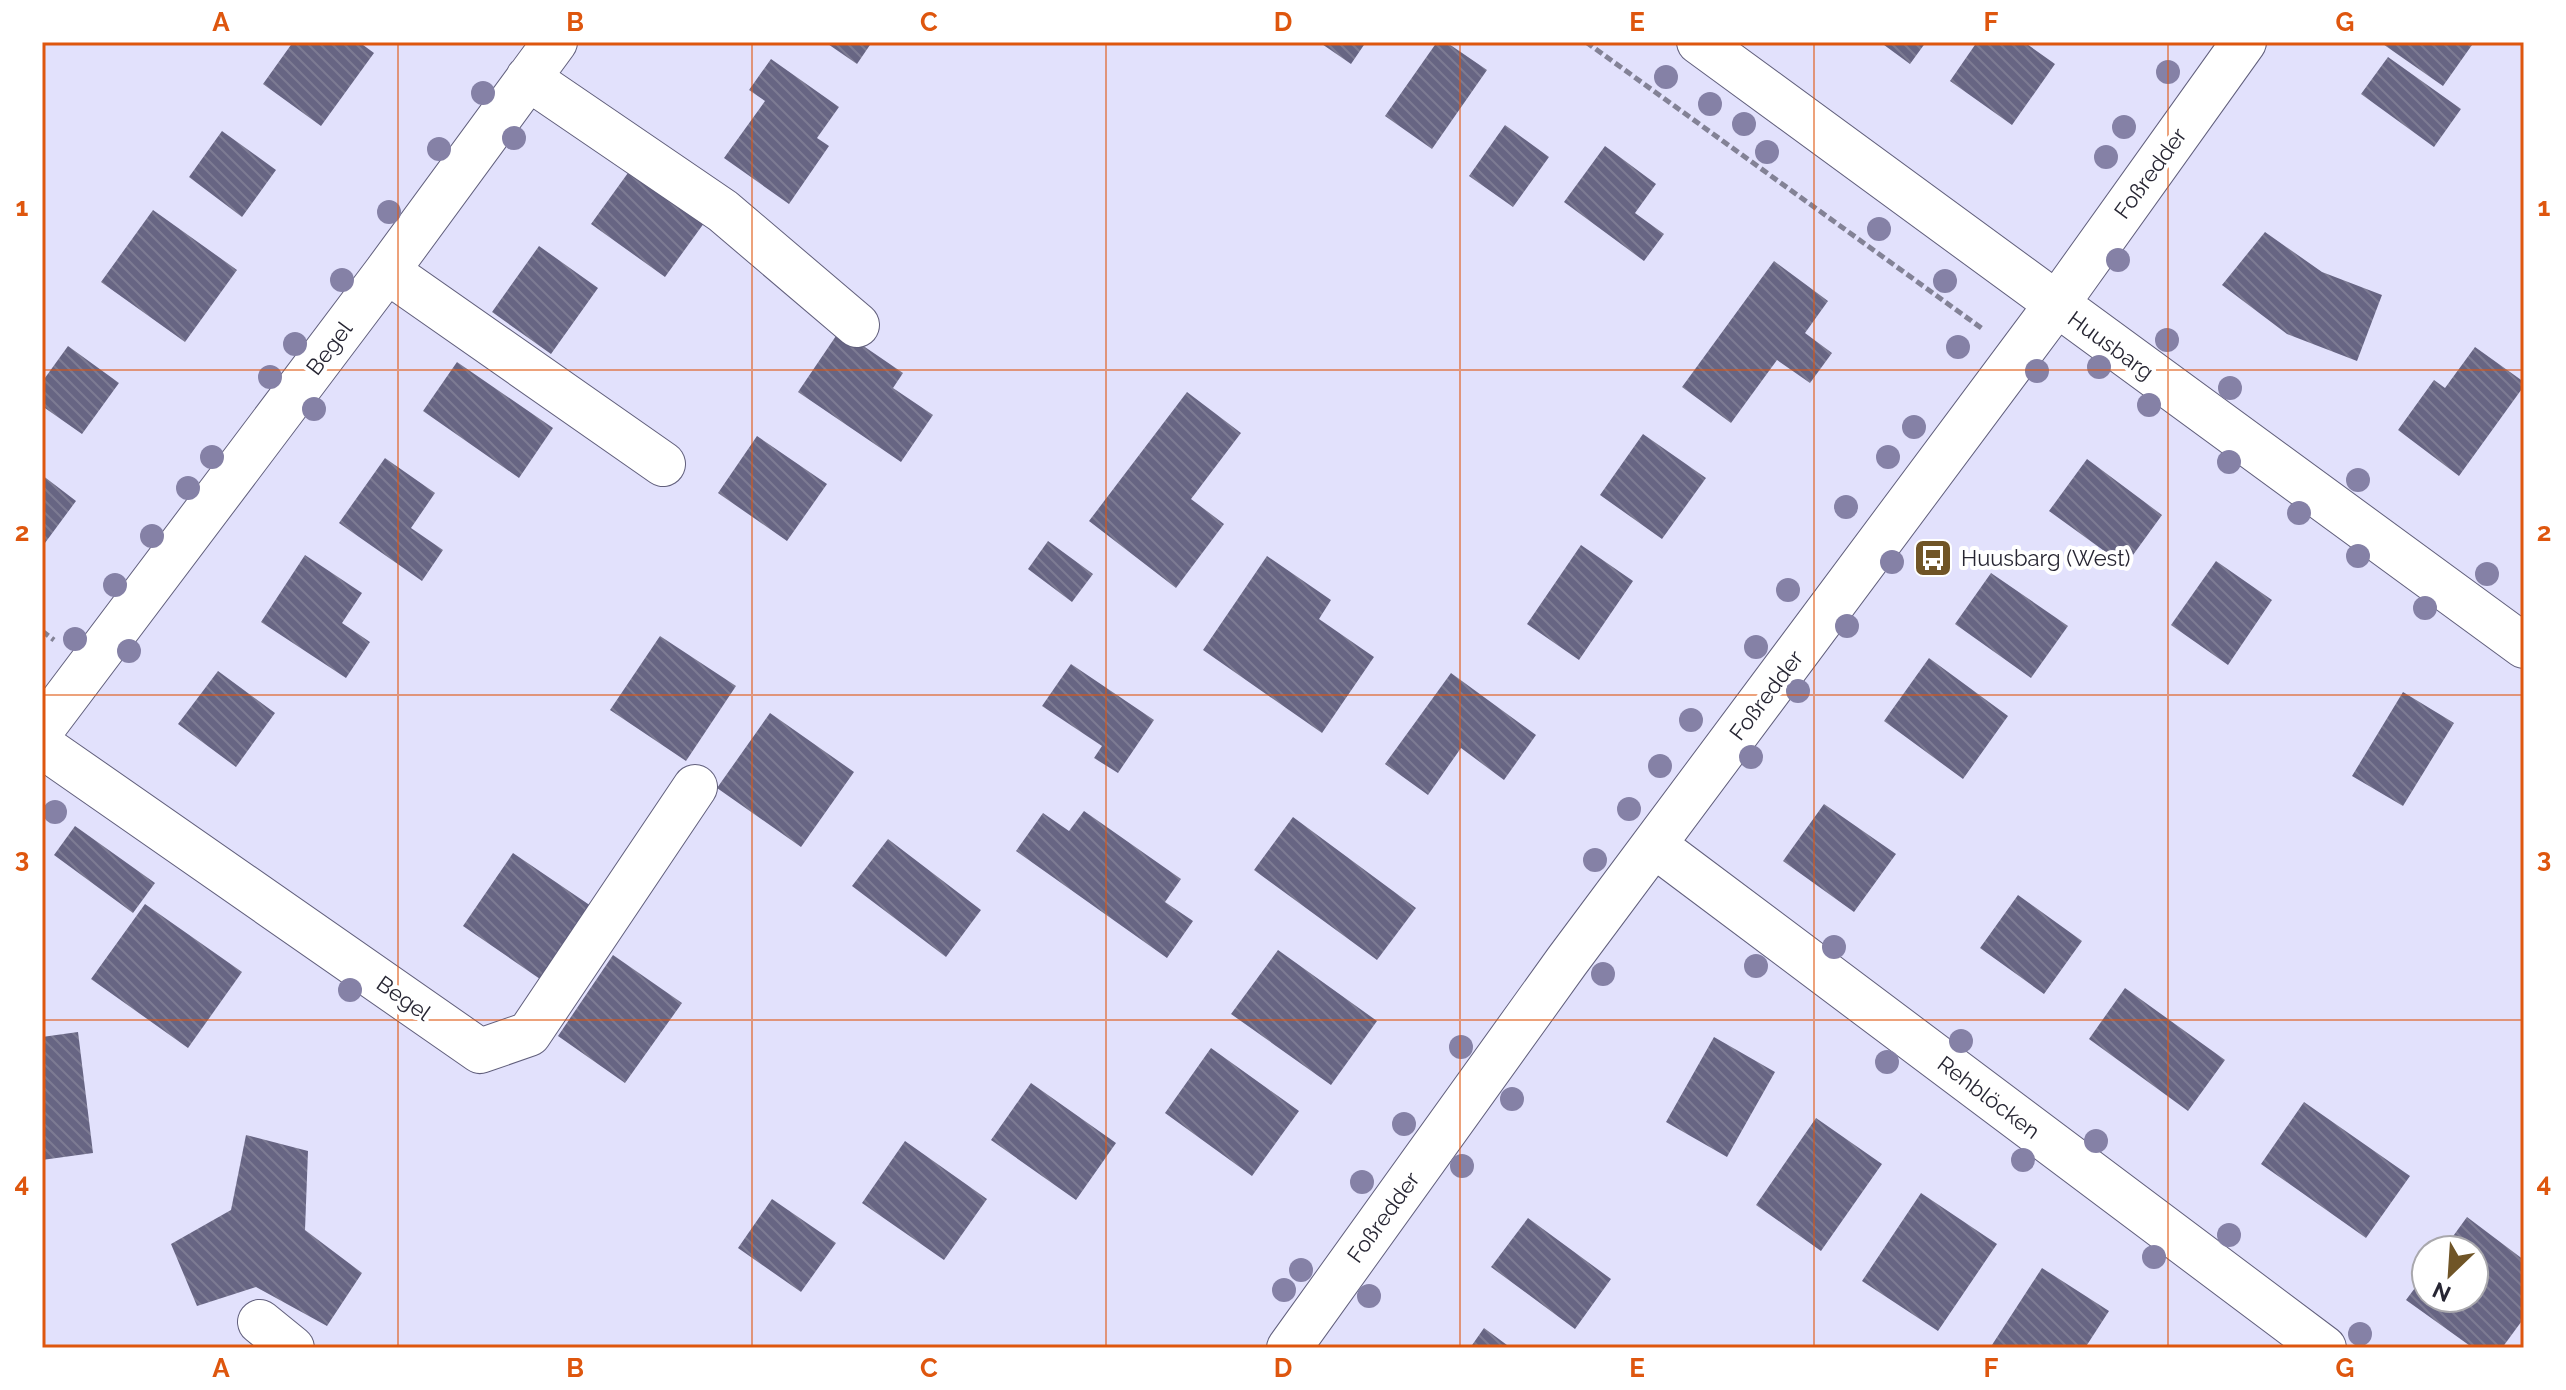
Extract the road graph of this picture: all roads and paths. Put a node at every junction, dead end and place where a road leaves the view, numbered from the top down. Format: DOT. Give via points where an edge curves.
graph roads {
  1 [pos="555,42"];
  2 [pos="1586,42"];
  3 [pos="1699,42"];
  4 [pos="2244,42"];
  5 [pos="528,78"];
  6 [pos="387,271"];
  7 [pos="2056,305"];
  8 [pos="857,325"];
  9 [pos="2018,355"];
  10 [pos="663,464"];
  11 [pos="2524,646"];
  12 [pos="42,729"];
  13 [pos="42,746"];
  14 [pos="695,787"];
  15 [pos="1654,845"];
  16 [pos="1289,1348"];
  17 [pos="2324,1348"];
  1 -- 5 [label="street, Begel"];
  2 -- 9 [label="path"];
  3 -- 7 [label="street, Huusbarg"];
  4 -- 7 [label="street, Foßredder"];
  5 -- 6 [label="street, Begel"];
  5 -- 8 [label="street" via="723,211"];
  6 -- 10 [label="street"];
  6 -- 12 [label="street, Begel"];
  7 -- 9 [label="street, Foßredder"];
  7 -- 11 [label="street, Huusbarg"];
  9 -- 15 [label="street, Foßredder"];
  13 -- 14 [label="street, Begel" via="480,1051 529,1034"];
  15 -- 16 [label="street, Foßredder"];
  15 -- 17 [label="street, Rehblöcken"];
}
